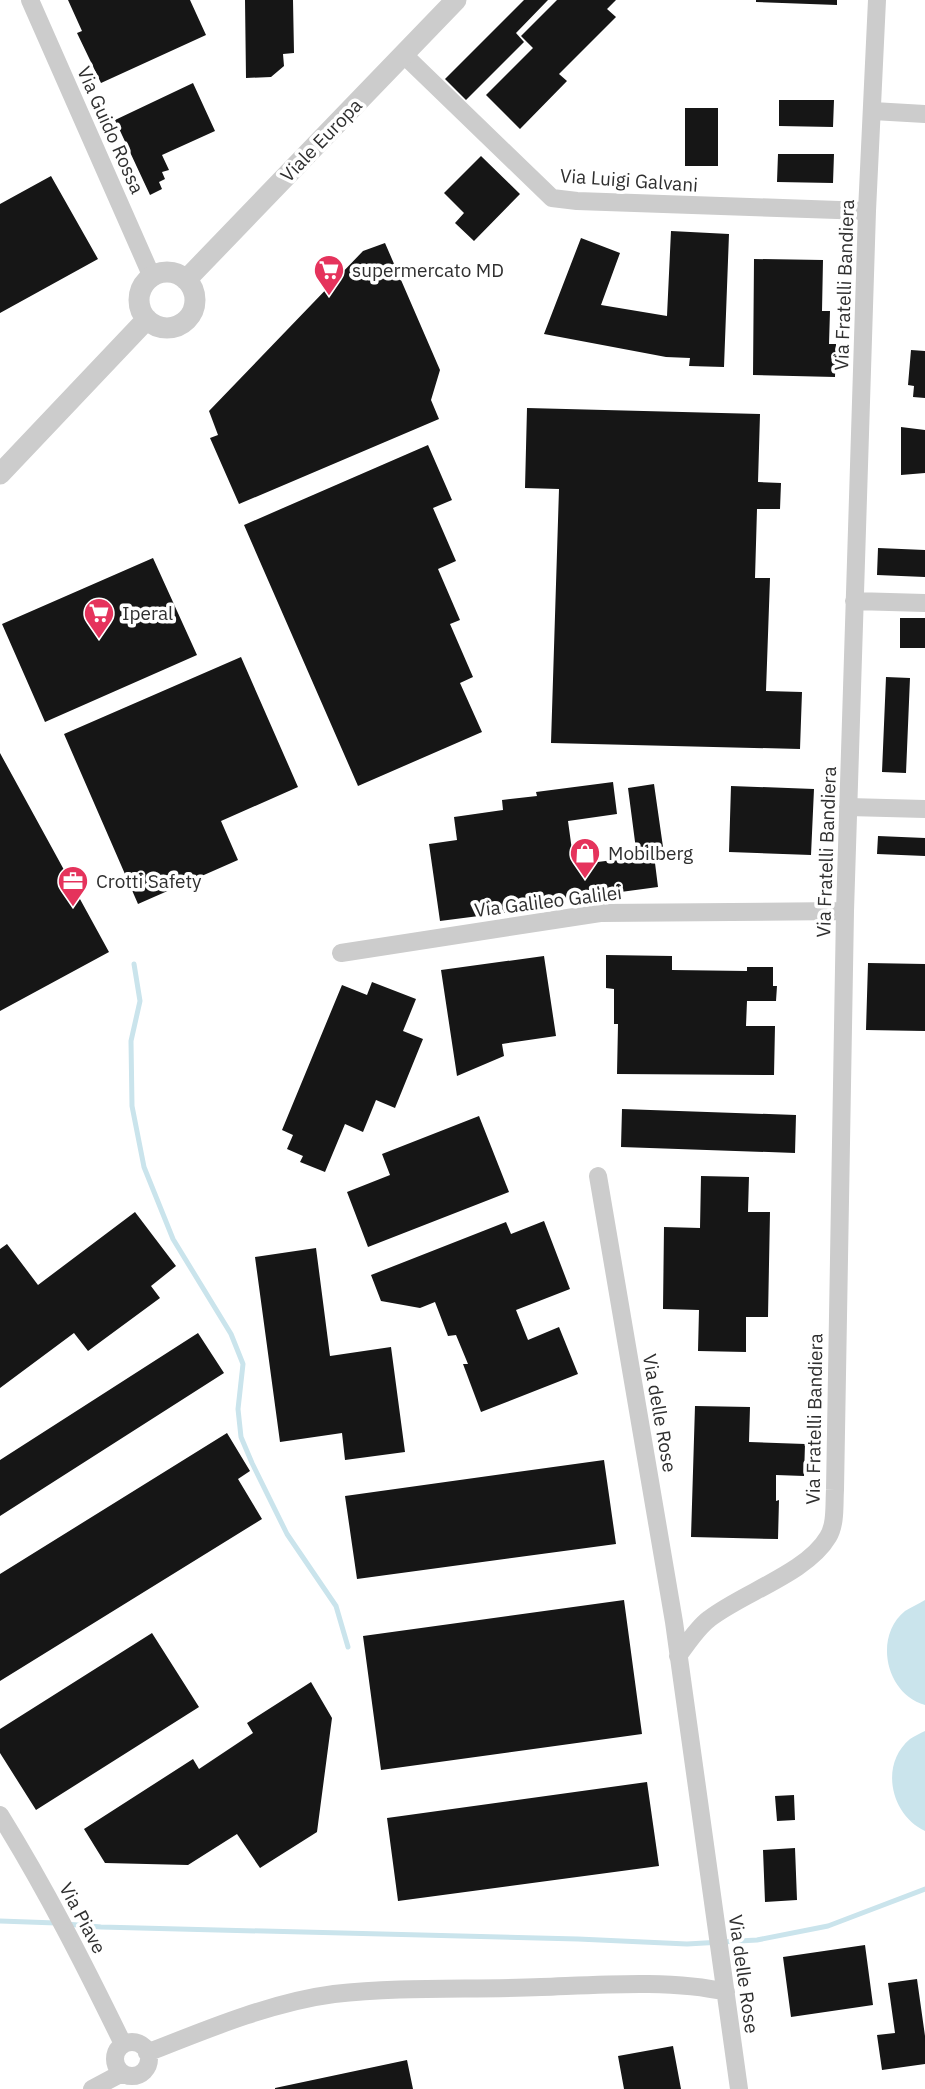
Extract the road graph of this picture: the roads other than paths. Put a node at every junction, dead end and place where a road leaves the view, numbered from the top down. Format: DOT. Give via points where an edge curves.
graph roads {
  1 [pos="30,0"];
  2 [pos="456,0"];
  3 [pos="877,0"];
  4 [pos="403,54"];
  5 [pos="873,110"];
  6 [pos="925,114"];
  7 [pos="867,211"];
  8 [pos="152,277"];
  9 [pos="186,280"];
  10 [pos="147,319"];
  11 [pos="0,474"];
  12 [pos="854,601"];
  13 [pos="925,603"];
  14 [pos="848,807"];
  15 [pos="925,809"];
  16 [pos="845,911"];
  17 [pos="341,953"];
  18 [pos="598,1177"];
  19 [pos="678,1656"];
  20 [pos="0,1815"];
  21 [pos="726,1992"];
  22 [pos="123,2044"];
  23 [pos="147,2061"];
  24 [pos="122,2073"];
  25 [pos="92,2089"];
  26 [pos="150,2089"];
  27 [pos="739,2089"];
  1 -- 8 [label="street, Via Guido Rossa"];
  2 -- 4 [label="street, Viale Europa"];
  3 -- 5 [label="street, Via Fratelli Bandiera"];
  4 -- 7 [label="street, Via Luigi Galvani" via="552,198"];
  4 -- 9 [label="street, Viale Europa"];
  5 -- 6 [label="street"];
  5 -- 7 [label="street, Via Fratelli Bandiera"];
  7 -- 12 [label="street, Via Fratelli Bandiera"];
  8 -- 9 [label="street" via="170,272"];
  8 -- 10 [label="street" via="139,300"];
  9 -- 10 [label="street" via="194,306 185,321 161,327"];
  10 -- 11 [label="street"];
  12 -- 13 [label="street"];
  12 -- 14 [label="street, Via Fratelli Bandiera"];
  14 -- 15 [label="street"];
  14 -- 16 [label="street, Via Fratelli Bandiera"];
  16 -- 17 [label="street, Via Galileo Galilei" via="600,913"];
  16 -- 19 [label="street, Via Fratelli Bandiera" via="832,1526 828,1538 797,1567 707,1620"];
  18 -- 19 [label="street, Via delle Rose"];
  19 -- 21 [label="street, Via delle Rose"];
  20 -- 22 [label="street, Via Piave" via="73,1942"];
  21 -- 23 [label="street" via="706,1987 594,1985 332,1994 280,2006"];
  21 -- 27 [label="street, Via delle Rose"];
  22 -- 23 [label="street" via="145,2048"];
  22 -- 24 [label="street" via="115,2058"];
  23 -- 24 [label="street" via="137,2076"];
  23 -- 26 [label="street"];
  24 -- 25 [label="street"];
}
